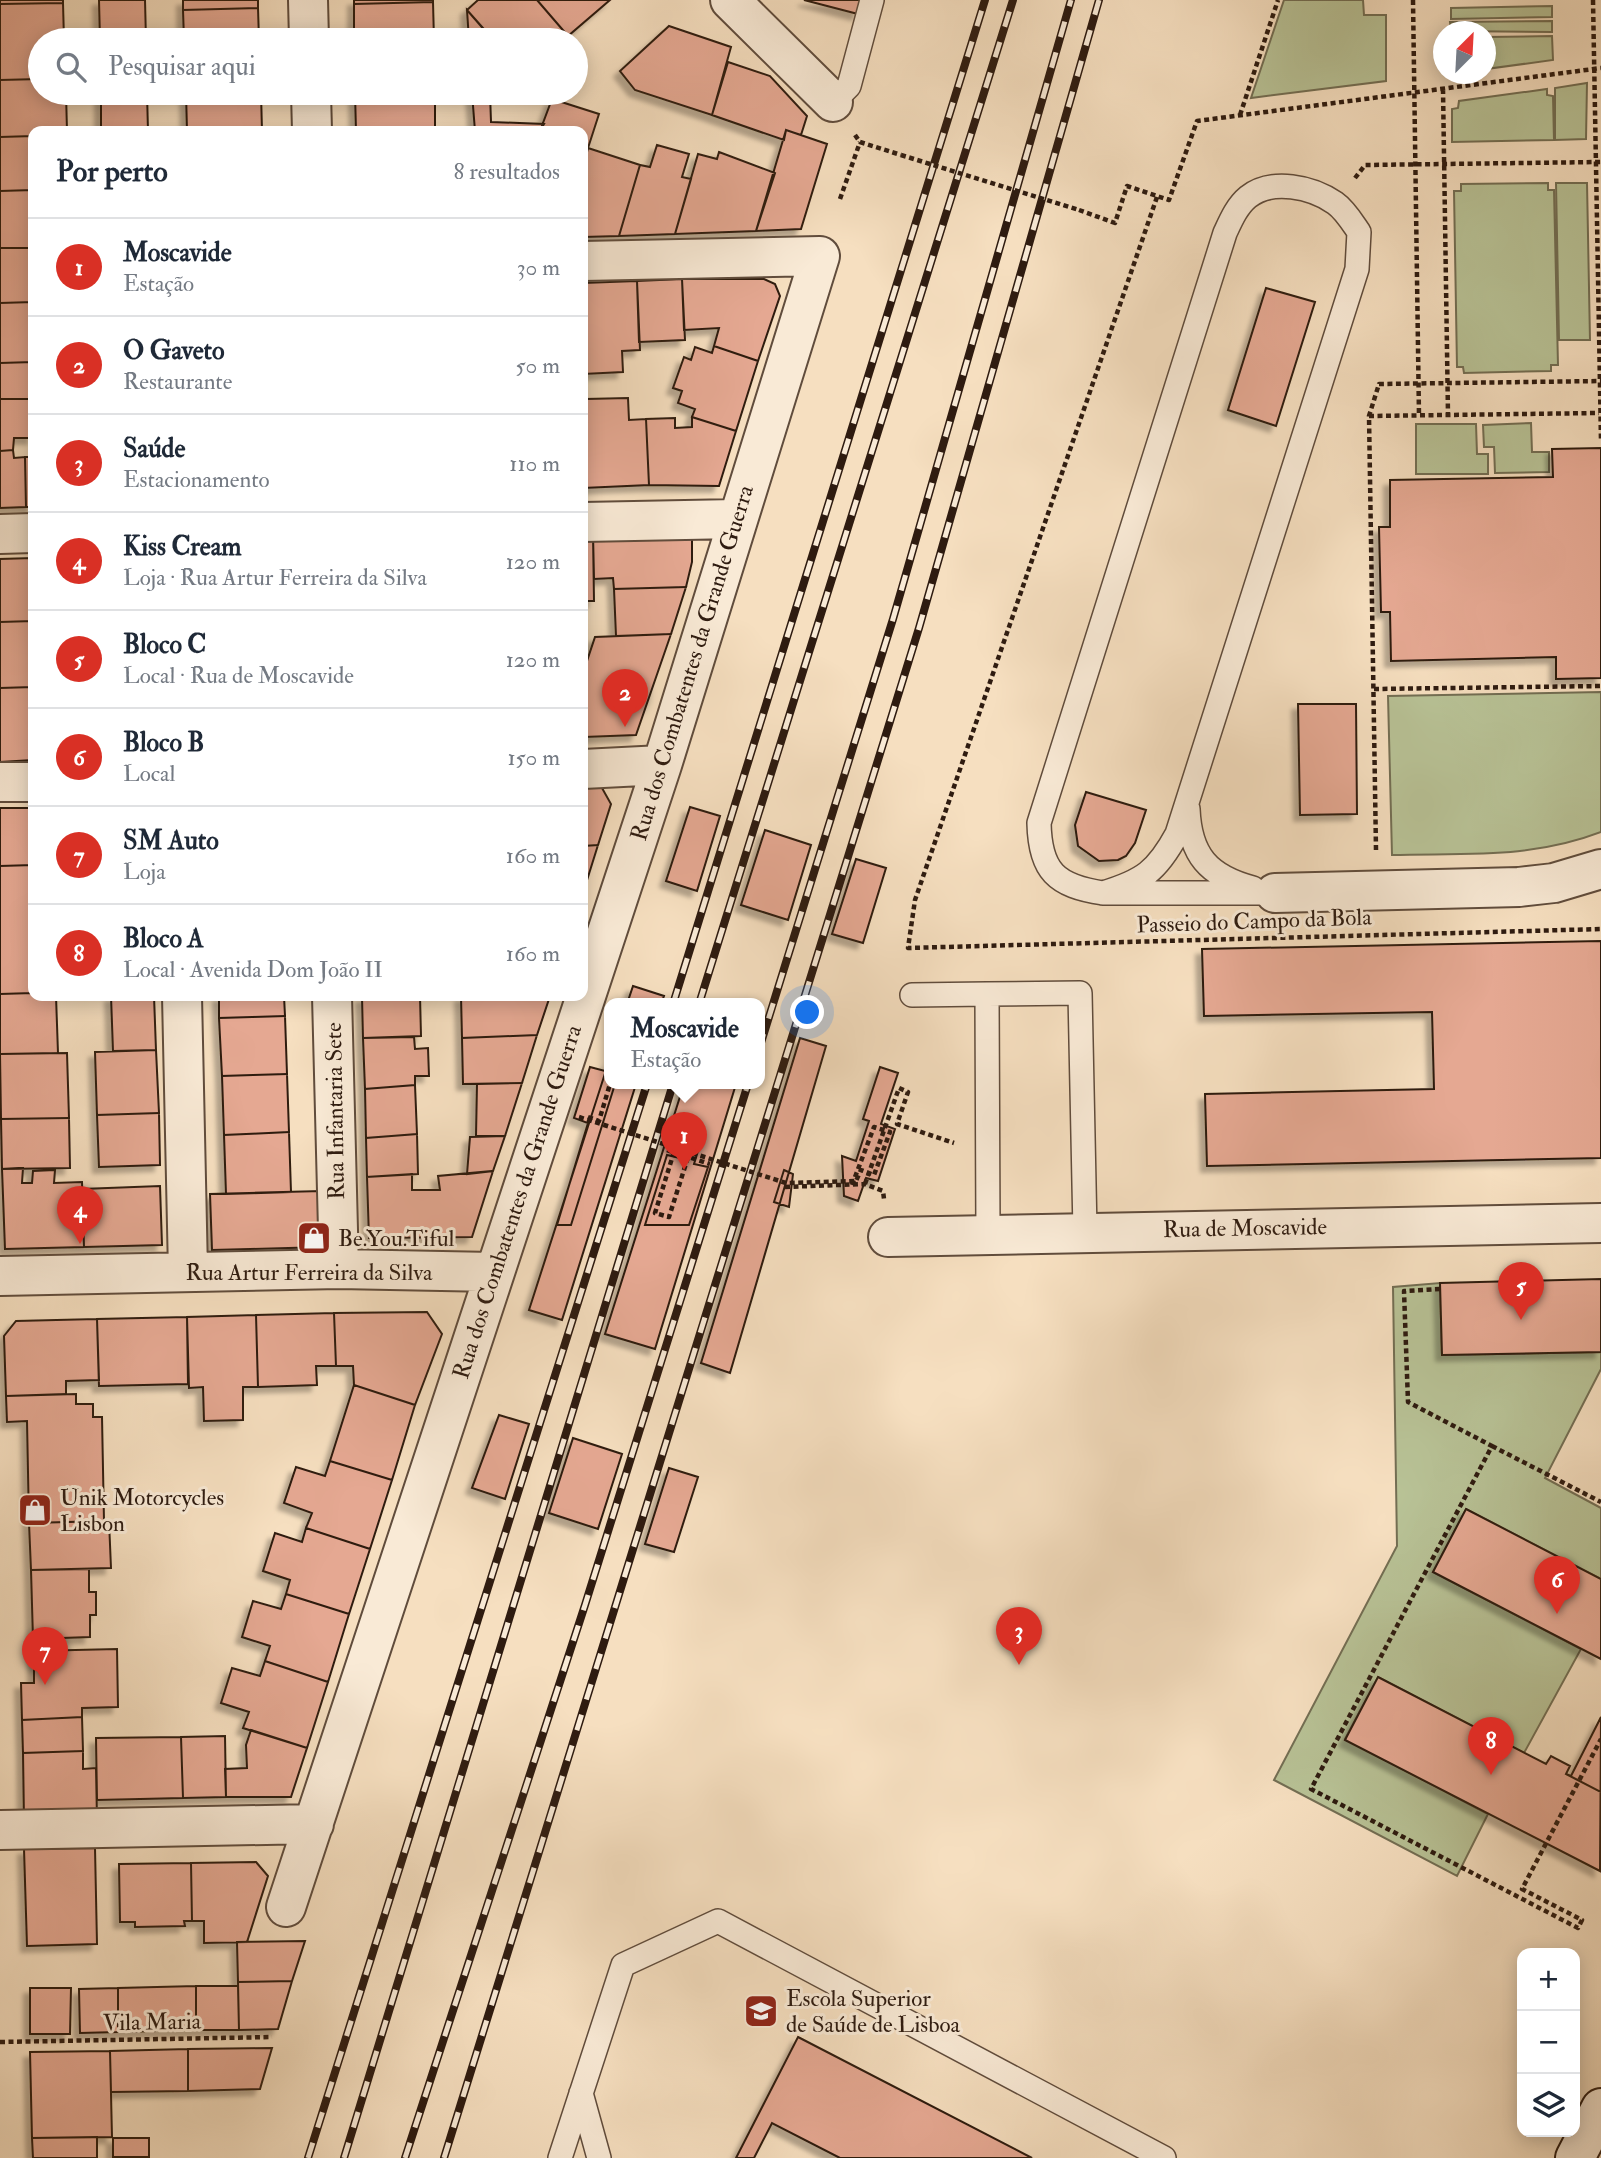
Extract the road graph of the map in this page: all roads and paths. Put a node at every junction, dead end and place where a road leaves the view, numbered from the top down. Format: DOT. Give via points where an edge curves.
graph roads {
  1 [pos="308,0"];
  2 [pos="730,0"];
  3 [pos="872,0"];
  4 [pos="1278,0"];
  5 [pos="1413,0"];
  6 [pos="1593,0"];
  7 [pos="309,28"];
  8 [pos="1601,68"];
  9 [pos="1594,69"];
  10 [pos="1443,89"];
  11 [pos="1414,92"];
  12 [pos="833,102"];
  13 [pos="311,105"];
  14 [pos="1240,115"];
  15 [pos="312,126"];
  16 [pos="860,142"];
  17 [pos="1598,162"];
  18 [pos="1415,164"];
  19 [pos="1444,164"];
  20 [pos="1157,197"];
  21 [pos="839,199"];
  22 [pos="1335,203"];
  23 [pos="588,261"];
  24 [pos="1600,381"];
  25 [pos="1418,384"];
  26 [pos="1448,384"];
  27 [pos="1600,413"];
  28 [pos="1448,415"];
  29 [pos="1369,416"];
  30 [pos="1419,416"];
  31 [pos="1601,441"];
  32 [pos="736,519"];
  33 [pos="588,522"];
  34 [pos="28,533"];
  35 [pos="0,534"];
  36 [pos="1601,686"];
  37 [pos="1374,689"];
  38 [pos="662,765"];
  39 [pos="588,769"];
  40 [pos="0,782"];
  41 [pos="28,782"];
  42 [pos="1188,802"];
  43 [pos="1601,869"];
  44 [pos="1377,891"];
  45 [pos="1103,893"];
  46 [pos="1275,894"];
  47 [pos="1601,929"];
  48 [pos="588,987"];
  49 [pos="987,994"];
  50 [pos="912,995"];
  51 [pos="182,1001"];
  52 [pos="332,1001"];
  53 [pos="583,1001"];
  54 [pos="609,1089"];
  55 [pos="579,1117"];
  56 [pos="599,1121"];
  57 [pos="667,1150"];
  58 [pos="674,1152"];
  59 [pos="689,1154"];
  60 [pos="988,1154"];
  61 [pos="710,1164"];
  62 [pos="854,1183"];
  63 [pos="865,1184"];
  64 [pos="785,1187"];
  65 [pos="883,1191"];
  66 [pos="1601,1223"];
  67 [pos="1085,1231"];
  68 [pos="988,1234"];
  69 [pos="888,1237"];
  70 [pos="339,1269"];
  71 [pos="188,1272"];
  72 [pos="493,1272"];
  73 [pos="0,1276"];
  74 [pos="1440,1289"];
  75 [pos="1492,1446"];
  76 [pos="1601,1502"];
  77 [pos="1601,1739"];
  78 [pos="314,1824"];
  79 [pos="0,1830"];
  80 [pos="286,1907"];
  81 [pos="272,2037"];
  82 [pos="0,2042"];
  83 [pos="581,2093"];
  84 [pos="1601,2108"];
  85 [pos="560,2158"];
  86 [pos="599,2158"];
  87 [pos="1164,2158"];
  88 [pos="1575,2158"];
  1 -- 7 [label="street"];
  2 -- 12 [label="street"];
  3 -- 12 [label="lane" via="849,86"];
  4 -- 14 [label="path"];
  5 -- 11 [label="path"];
  6 -- 9 [label="path"];
  8 -- 9 [label="path"];
  9 -- 10 [label="path"];
  9 -- 17 [label="path"];
  10 -- 11 [label="path"];
  10 -- 19 [label="path"];
  11 -- 14 [label="path"];
  11 -- 18 [label="path"];
  12 -- 16 [label="path"];
  13 -- 15 [label="street"];
  14 -- 20 [label="path" via="1197,121 1169,200"];
  16 -- 20 [label="path, bridge" via="1115,223 1127,186"];
  16 -- 21 [label="path"];
  17 -- 19 [label="path"];
  17 -- 24 [label="path"];
  18 -- 19 [label="path"];
  18 -- 22 [label="path" via="1366,165"];
  18 -- 25 [label="path"];
  19 -- 26 [label="path"];
  20 -- 47 [label="path, Passeio do Campo da Bola" via="915,900 908,948"];
  22 -- 42 [label="lane" via="1359,232 1357,269"];
  22 -- 45 [label="lane" via="1297,188 1273,186 1249,196 1236,210 1215,261 1039,823 1045,864 1077,889"];
  23 -- 32 [label="street, Rua dos Combatentes da Grande Guerra" via="820,256"];
  24 -- 26 [label="path"];
  24 -- 27 [label="path"];
  25 -- 26 [label="path"];
  25 -- 29 [label="path" via="1380,384"];
  25 -- 30 [label="path"];
  26 -- 28 [label="path"];
  27 -- 28 [label="path"];
  27 -- 31 [label="path"];
  28 -- 30 [label="path"];
  29 -- 30 [label="path"];
  29 -- 37 [label="path"];
  32 -- 33 [label="street"];
  32 -- 38 [label="street, Rua dos Combatentes da Grande Guerra"];
  34 -- 35 [label="street"];
  36 -- 37 [label="path"];
  37 -- 44 [label="path"];
  38 -- 39 [label="street"];
  38 -- 48 [label="street, Rua dos Combatentes da Grande Guerra"];
  40 -- 41 [label="street"];
  42 -- 45 [label="lane" via="1177,834 1159,864 1129,885"];
  42 -- 46 [label="lane" via="1193,846 1203,861 1235,883"];
  43 -- 44 [label="street" via="1554,883 1518,887"];
  44 -- 46 [label="street"];
  45 -- 46 [label="lane"];
  49 -- 50 [label="lane"];
  49 -- 60 [label="lane"];
  49 -- 67 [label="lane" via="1080,993"];
  51 -- 71 [label="street"];
  52 -- 70 [label="street, Rua Infantaria Sete"];
  53 -- 72 [label="street, Rua dos Combatentes da Grande Guerra"];
  54 -- 56 [label="path"];
  55 -- 59 [label="path, bridge"];
  57 -- 58 [label="path"];
  58 -- 59 [label="path"];
  58 -- 59 [label="path" via="655,1213 669,1217"];
  59 -- 61 [label="path"];
  59 -- 62 [label="path, bridge" via="786,1183"];
  60 -- 63 [label="path" via="897,1124 908,1092 899,1088"];
  60 -- 68 [label="lane"];
  62 -- 62 [label="path" via="874,1127 890,1132 874,1175 860,1170"];
  62 -- 63 [label="path"];
  62 -- 64 [label="path"];
  63 -- 65 [label="path"];
  66 -- 67 [label="street, Rua de Moscavide"];
  67 -- 68 [label="street, Rua de Moscavide"];
  68 -- 69 [label="street, Rua de Moscavide"];
  70 -- 71 [label="street, Rua Artur Ferreira da Silva"];
  70 -- 72 [label="street, Rua Artur Ferreira da Silva"];
  71 -- 73 [label="street, Rua Artur Ferreira da Silva"];
  72 -- 78 [label="street, Rua dos Combatentes da Grande Guerra"];
  74 -- 75 [label="path" via="1404,1291 1408,1402"];
  75 -- 76 [label="path"];
  75 -- 77 [label="path" via="1311,1789 1578,1928 1582,1920 1522,1889"];
  78 -- 79 [label="street"];
  78 -- 80 [label="street, Rua dos Combatentes da Grande Guerra"];
  81 -- 82 [label="path, Vila Maria"];
  83 -- 85 [label="lane"];
  83 -- 86 [label="lane"];
  83 -- 87 [label="lane" via="623,1965 718,1921"];
  84 -- 88 [label="street"];
}
